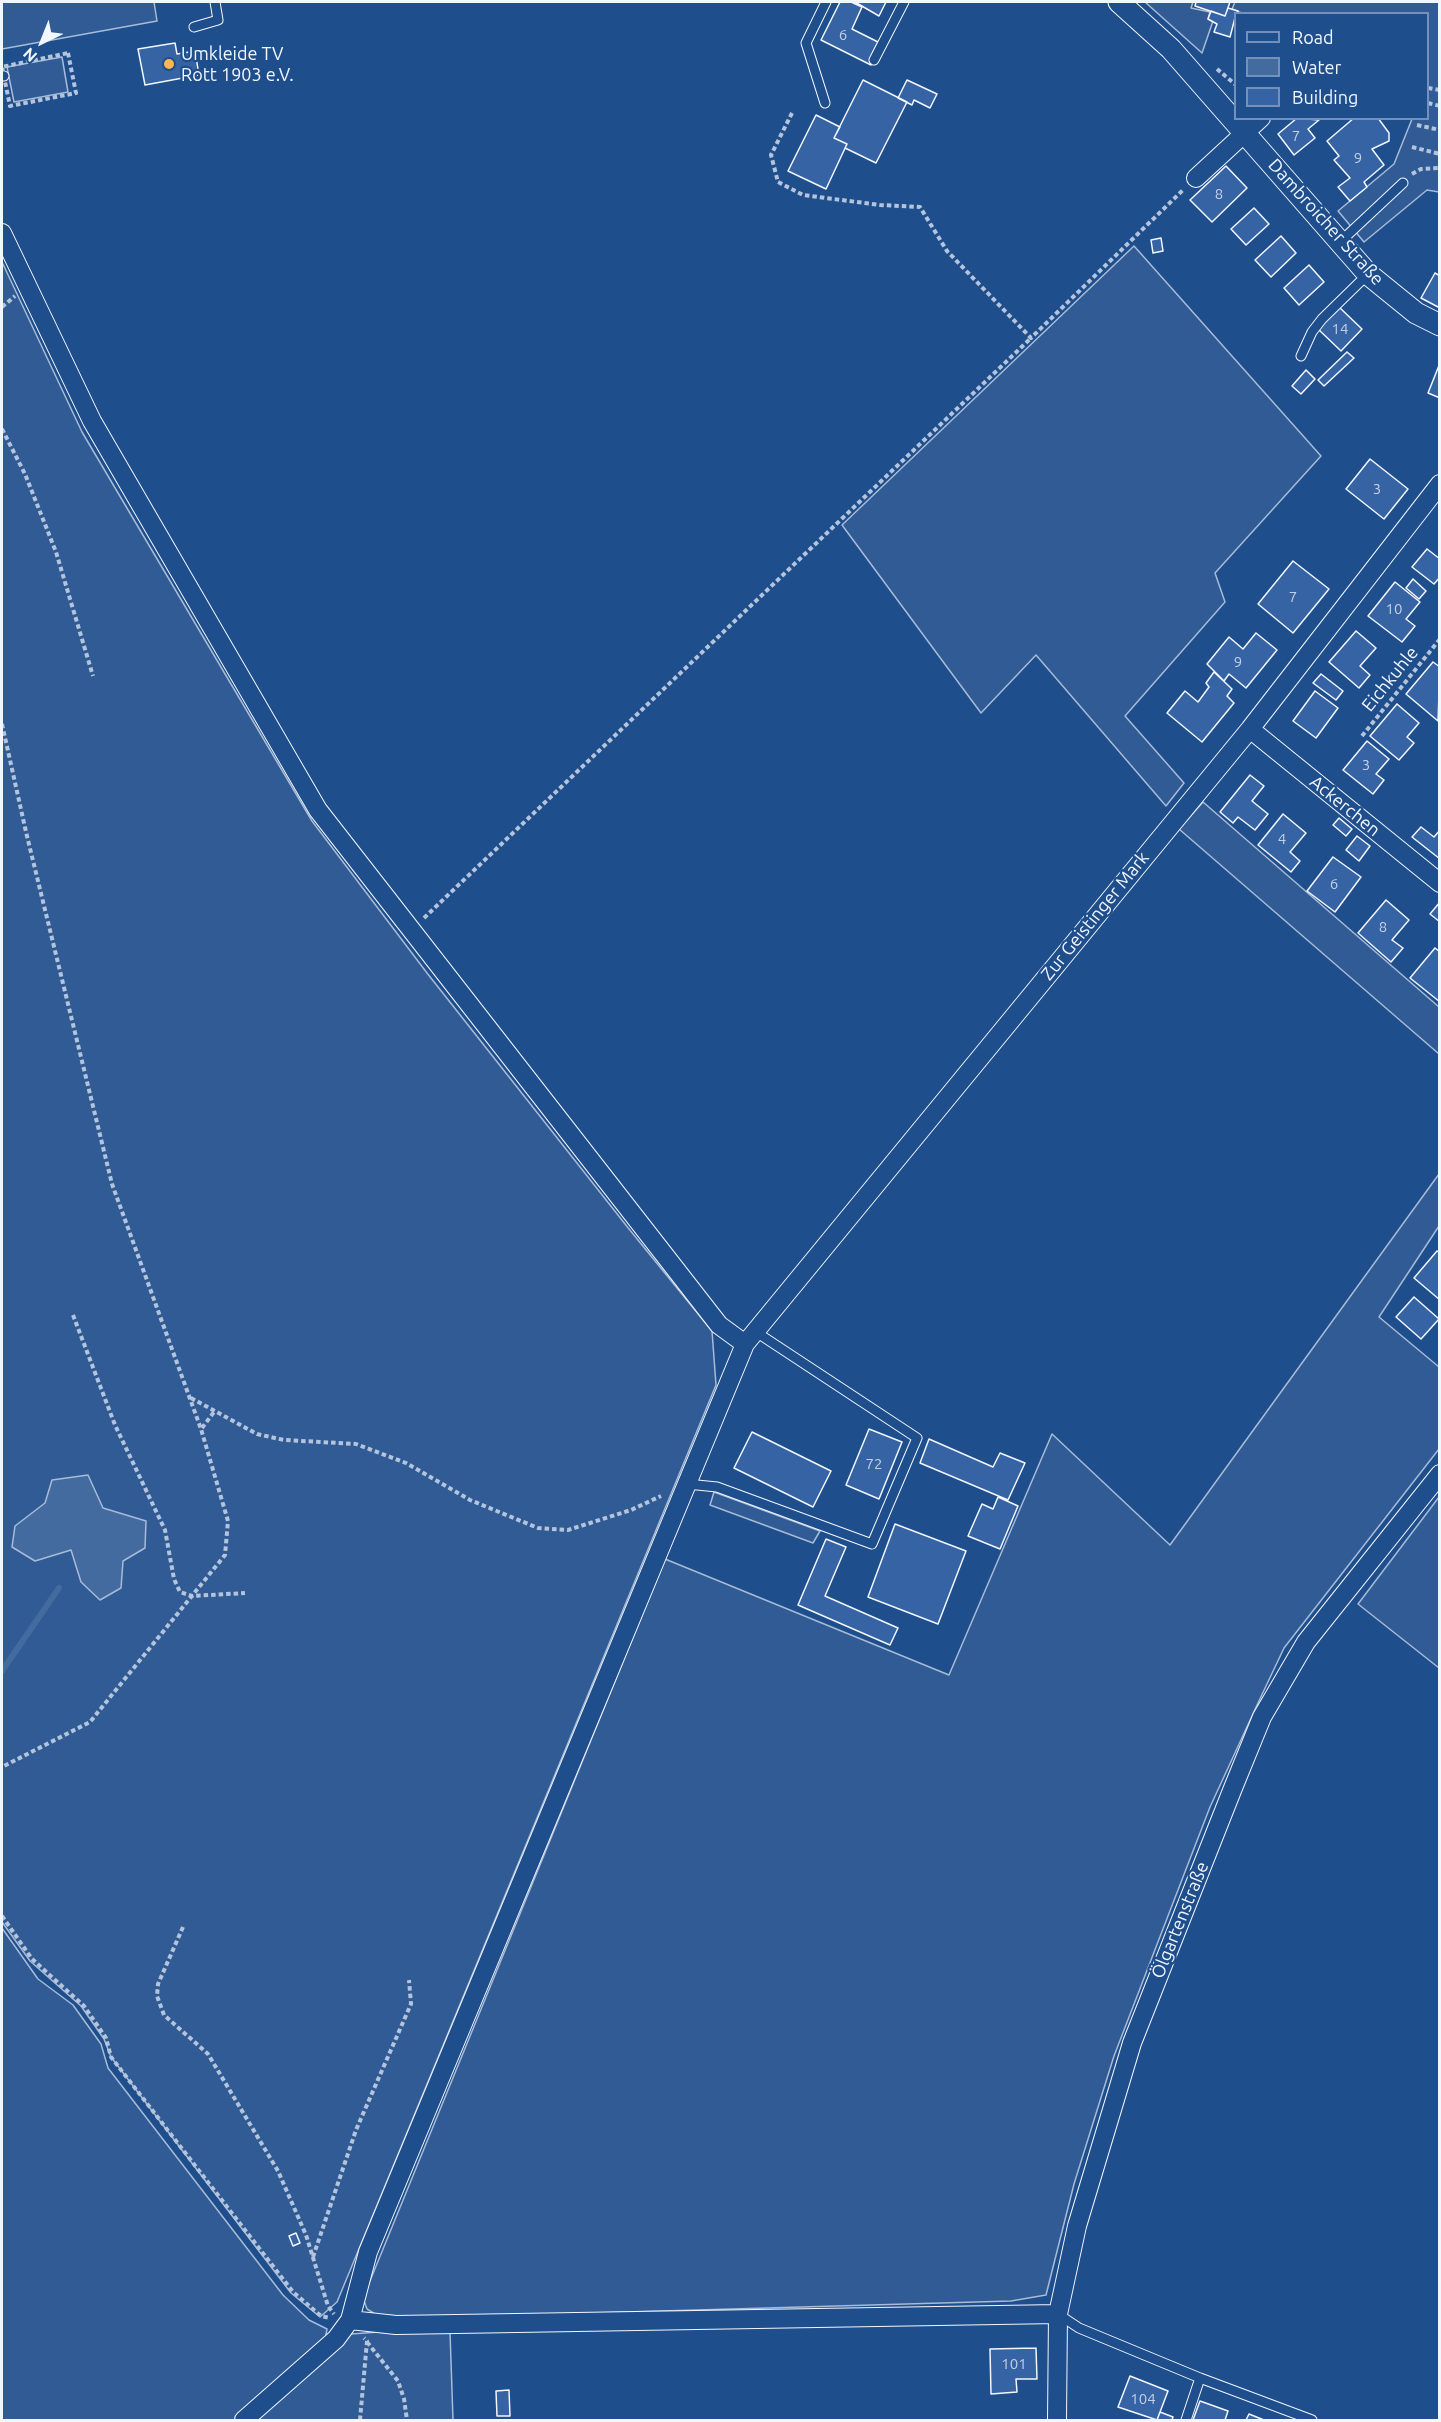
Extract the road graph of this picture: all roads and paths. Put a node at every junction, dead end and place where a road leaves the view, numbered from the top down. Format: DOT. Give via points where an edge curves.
graph roads {
  1 [pos="215,2"];
  2 [pos="826,2"];
  3 [pos="904,2"];
  4 [pos="1119,2"];
  5 [pos="194,27"];
  6 [pos="874,60"];
  7 [pos="3,76"];
  8 [pos="825,103"];
  9 [pos="1234,107"];
  10 [pos="792,113"];
  11 [pos="1417,125"];
  12 [pos="1254,126"];
  13 [pos="1440,130"];
  14 [pos="1412,147"];
  15 [pos="1440,154"];
  16 [pos="1440,168"];
  17 [pos="1196,178"];
  18 [pos="1403,183"];
  19 [pos="2,233"];
  20 [pos="1340,242"];
  21 [pos="1368,274"];
  22 [pos="1440,325"];
  23 [pos="1030,338"];
  24 [pos="1301,356"];
  25 [pos="2,429"];
  26 [pos="1440,484"];
  27 [pos="1440,639"];
  28 [pos="93,676"];
  29 [pos="2,724"];
  30 [pos="1250,729"];
  31 [pos="1362,736"];
  32 [pos="1440,883"];
  33 [pos="411,930"];
  34 [pos="73,1315"];
  35 [pos="751,1338"];
  36 [pos="190,1398"];
  37 [pos="214,1412"];
  38 [pos="201,1429"];
  39 [pos="1440,1474"];
  40 [pos="687,1485"];
  41 [pos="245,1593"];
  42 [pos="192,1596"];
  43 [pos="2,1767"];
  44 [pos="2,1916"];
  45 [pos="183,1927"];
  46 [pos="409,1980"];
  47 [pos="313,2258"];
  48 [pos="1058,2314"];
  49 [pos="344,2320"];
  50 [pos="366,2341"];
  51 [pos="1200,2378"];
  52 [pos="244,2421"];
  53 [pos="360,2421"];
  54 [pos="407,2421"];
  55 [pos="1057,2421"];
  56 [pos="1186,2421"];
  57 [pos="1312,2421"];
  1 -- 5 [label="lane" via="218,20"];
  2 -- 8 [label="lane" via="806,44"];
  3 -- 6 [label="lane"];
  4 -- 9 [label="street, Dambroicher Straße"];
  7 -- 7 [label="path" via="2,67 68,53 76,93 10,106"];
  10 -- 23 [label="path" via="771,155 778,182 802,195 920,207 947,250"];
  11 -- 13 [label="path"];
  12 -- 17 [label="street"];
  12 -- 20 [label="street, Dambroicher Straße"];
  14 -- 15 [label="path"];
  16 -- 18 [label="path" via="1421,169"];
  17 -- 23 [label="path"];
  18 -- 20 [label="lane"];
  19 -- 33 [label="street" via="92,421 306,790"];
  20 -- 21 [label="street, Dambroicher Straße"];
  21 -- 22 [label="street, Dambroicher Straße" via="1416,314"];
  21 -- 24 [label="lane" via="1322,319"];
  23 -- 33 [label="path"];
  25 -- 28 [label="path" via="56,552"];
  26 -- 30 [label="street, Zur Geistinger Mark"];
  27 -- 31 [label="path, Eichkuhle"];
  29 -- 36 [label="path" via="112,1184"];
  30 -- 32 [label="street, Ackerchen"];
  30 -- 35 [label="street, Zur Geistinger Mark"];
  33 -- 35 [label="street" via="719,1325"];
  34 -- 42 [label="path" via="115,1425 165,1530 174,1579 180,1592"];
  35 -- 40 [label="street, Zur Geistinger Mark"];
  35 -- 40 [label="lane" via="917,1438 872,1544 717,1487"];
  36 -- 37 [label="path"];
  36 -- 38 [label="path"];
  37 -- 38 [label="path"];
  37 -- 40 [label="path" via="256,1434 284,1440 356,1444 406,1462 471,1500 538,1528 568,1530 631,1510"];
  38 -- 42 [label="path" via="228,1521 225,1555"];
  39 -- 48 [label="street, Ölgartenstraße" via="1306,1642 1262,1717 1132,2043 1077,2226"];
  40 -- 49 [label="street, Zur Geistinger Mark" via="368,2252"];
  41 -- 42 [label="path"];
  42 -- 43 [label="path" via="90,1722"];
  44 -- 49 [label="path" via="32,1959 84,2006 106,2038 111,2057 293,2292 321,2316"];
  45 -- 47 [label="path" via="158,1984 157,1996 164,2015 208,2054 278,2171"];
  46 -- 47 [label="path" via="411,2004 356,2130"];
  47 -- 49 [label="path" via="328,2306"];
  48 -- 49 [label="street" via="396,2325"];
  48 -- 51 [label="lane" via="1079,2328"];
  48 -- 55 [label="street, Ölgartenstraße"];
  49 -- 50 [label="path"];
  49 -- 52 [label="street" via="336,2339"];
  50 -- 53 [label="path"];
  50 -- 54 [label="path" via="398,2381"];
  51 -- 56 [label="lane"];
  51 -- 57 [label="lane"];
}
